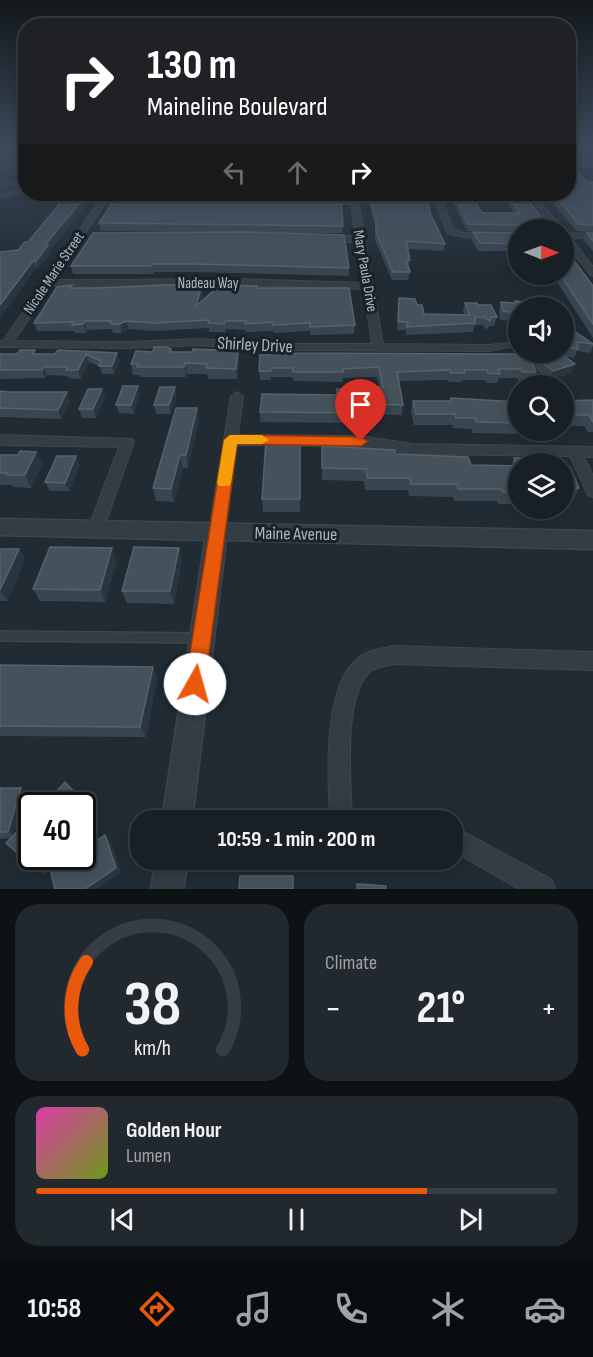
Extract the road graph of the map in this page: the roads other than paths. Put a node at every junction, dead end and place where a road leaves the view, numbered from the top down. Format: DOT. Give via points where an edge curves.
graph roads {
  1 [pos="18,192"];
  2 [pos="0,196"];
  3 [pos="108,201"];
  4 [pos="322,201"];
  5 [pos="354,201"];
  6 [pos="439,201"];
  7 [pos="536,201"];
  8 [pos="311,202"];
  9 [pos="550,219"];
  10 [pos="79,236"];
  11 [pos="90,236"];
  12 [pos="508,236"];
  13 [pos="574,236"];
  14 [pos="593,236"];
  15 [pos="316,238"];
  16 [pos="360,239"];
  17 [pos="574,249"];
  18 [pos="593,273"];
  19 [pos="47,283"];
  20 [pos="368,286"];
  21 [pos="3,344"];
  22 [pos="508,344"];
  23 [pos="378,348"];
  24 [pos="237,396"];
  25 [pos="0,440"];
  26 [pos="230,440"];
  27 [pos="575,452"];
  28 [pos="593,452"];
  29 [pos="593,491"];
  30 [pos="0,527"];
  31 [pos="96,529"];
  32 [pos="217,532"];
  33 [pos="593,540"];
  34 [pos="0,636"];
  35 [pos="201,638"];
  36 [pos="593,661"];
  37 [pos="178,810"];
  38 [pos="341,810"];
  39 [pos="463,844"];
  40 [pos="170,870"];
  41 [pos="167,889"];
  42 [pos="543,889"];
  1 -- 2 [label="lane"];
  3 -- 10 [label="street, Nicole Marie Street" via="103,202"];
  4 -- 8 [label="street"];
  5 -- 16 [label="street, Mary Paula Drive"];
  6 -- 12 [label="street" via="450,231"];
  7 -- 9 [label="street"];
  10 -- 11 [label="street"];
  10 -- 19 [label="street, Nicole Marie Street"];
  13 -- 14 [label="street"];
  15 -- 16 [label="street"];
  16 -- 20 [label="street, Mary Paula Drive"];
  17 -- 18 [label="street"];
  19 -- 20 [label="street, Nadeau Way"];
  19 -- 21 [label="street, Nicole Marie Street"];
  20 -- 23 [label="street, Mary Paula Drive"];
  21 -- 23 [label="street, Shirley Drive" via="201,342"];
  22 -- 23 [label="street, Shirley Drive" via="490,348"];
  24 -- 26 [label="street"];
  25 -- 31 [label="street" via="127,442"];
  26 -- 27 [label="street" via="361,441 412,449"];
  26 -- 32 [label="street"];
  27 -- 28 [label="street"];
  27 -- 29 [label="street"];
  30 -- 31 [label="street, Maine Avenue"];
  31 -- 32 [label="street, Maine Avenue"];
  32 -- 33 [label="street, Maine Avenue"];
  32 -- 35 [label="street"];
  34 -- 35 [label="lane"];
  35 -- 37 [label="street"];
  36 -- 38 [label="street" via="393,655 365,664 347,688 341,725"];
  39 -- 42 [label="street"];
  40 -- 41 [label="street"];
}
